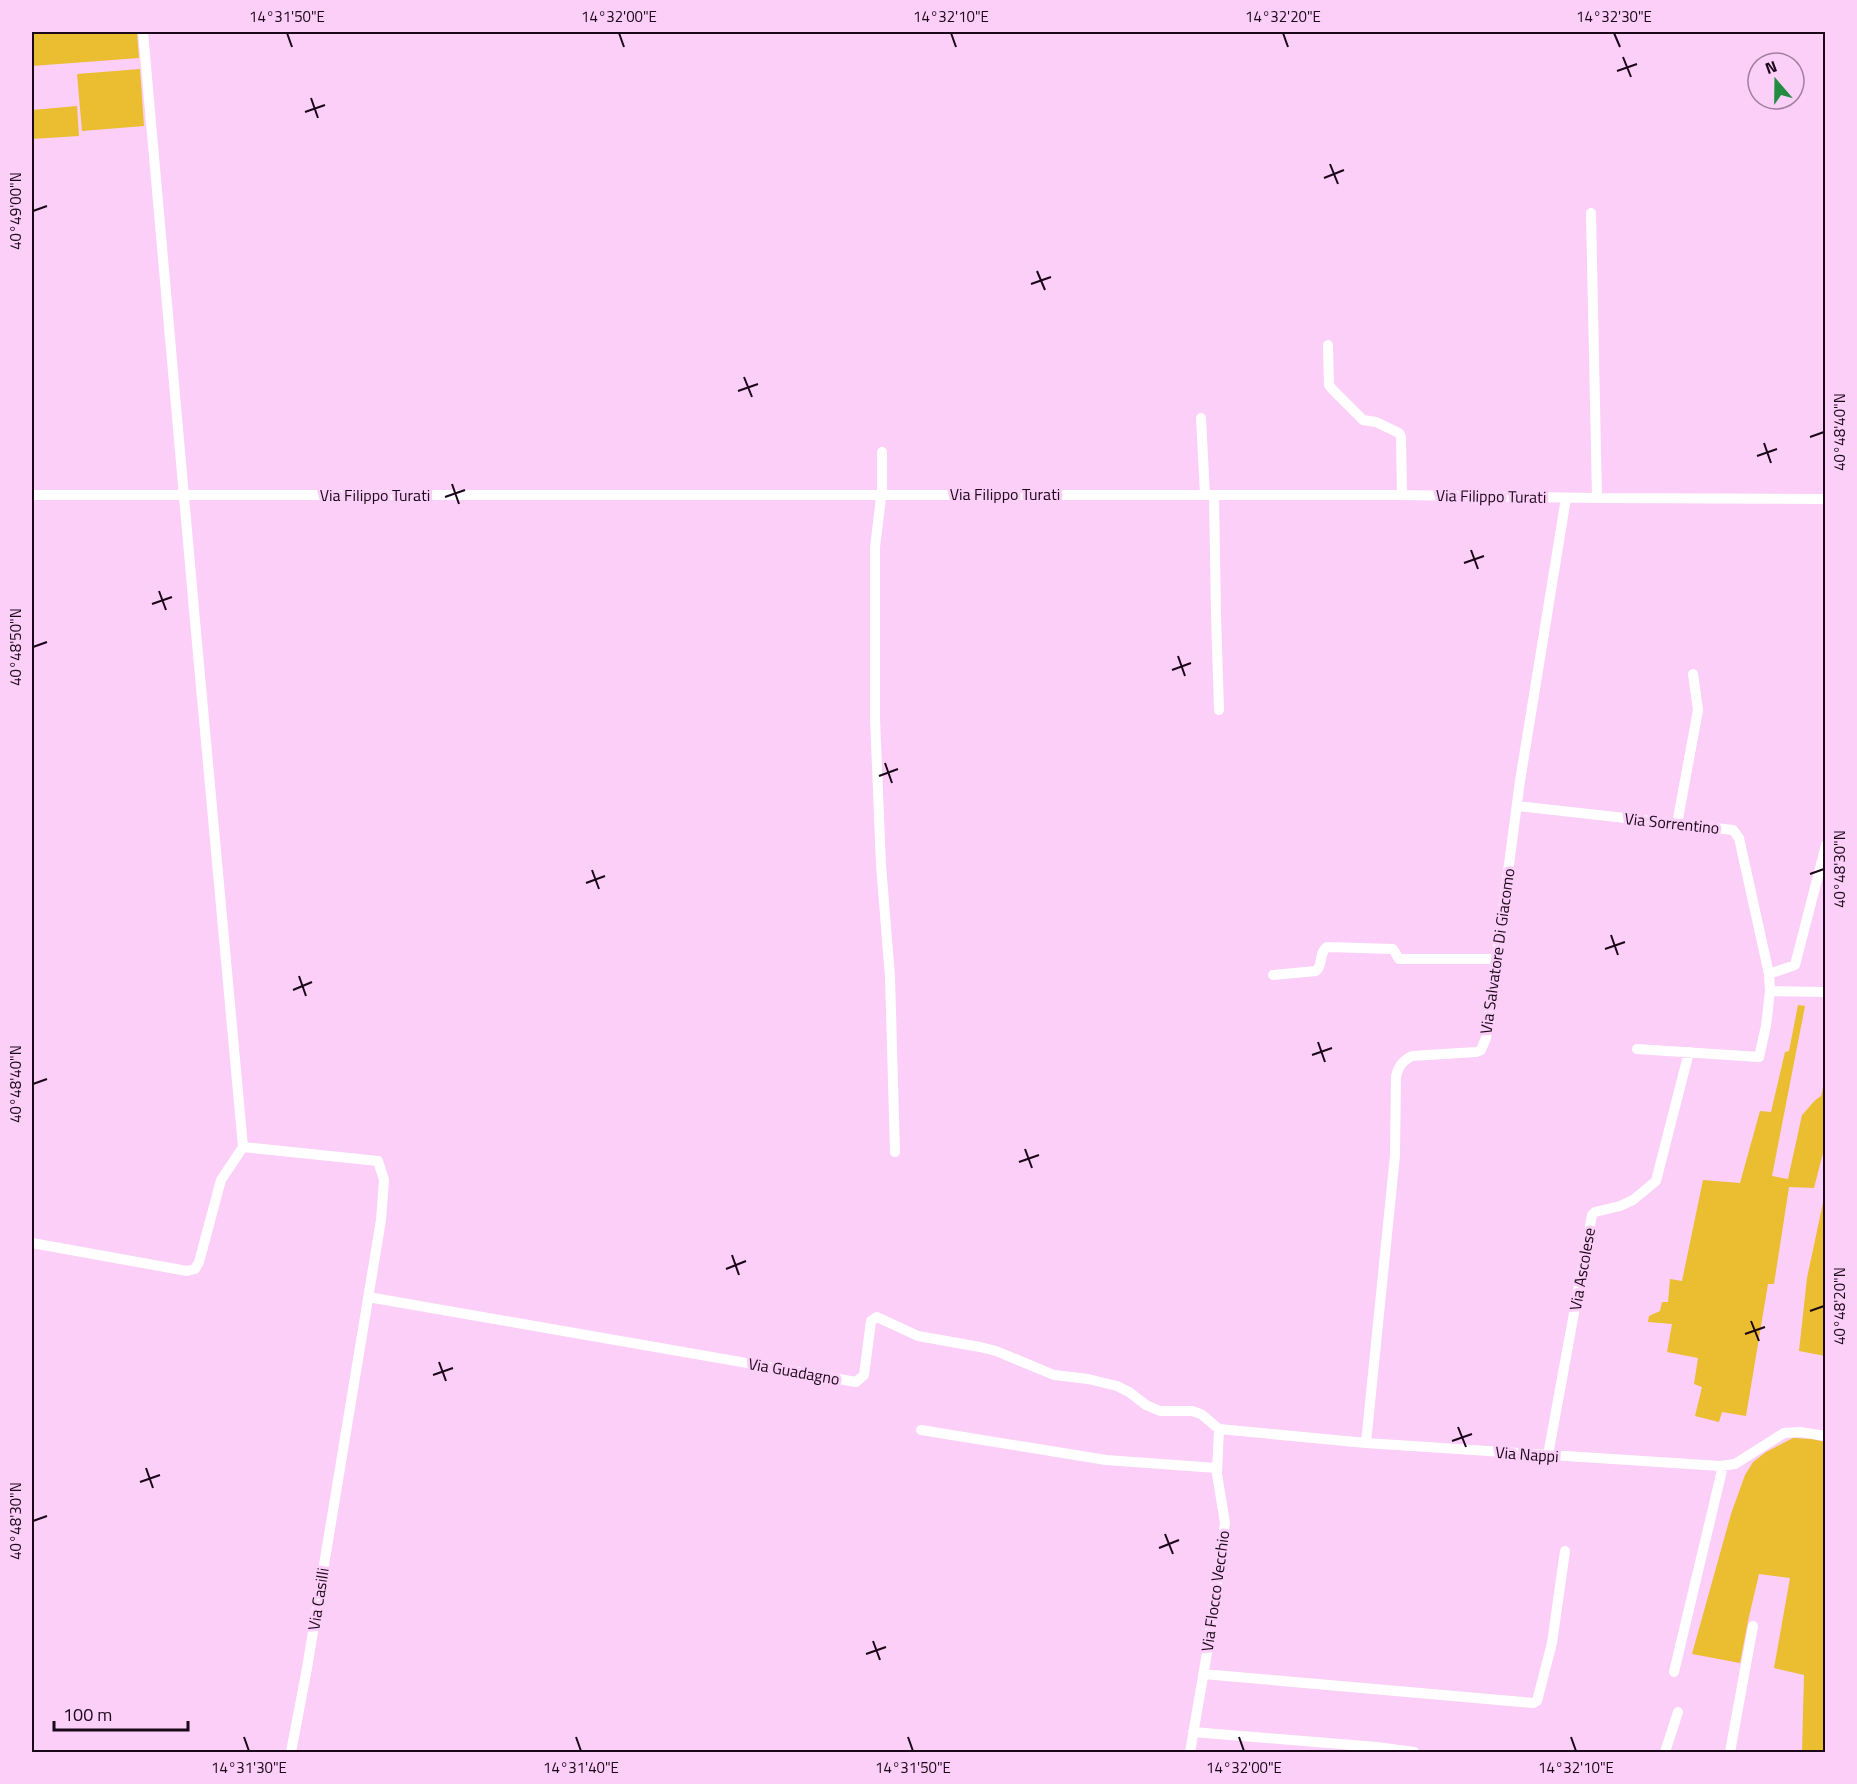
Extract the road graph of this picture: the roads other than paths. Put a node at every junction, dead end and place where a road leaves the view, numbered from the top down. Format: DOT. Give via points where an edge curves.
graph roads {
  1 [pos="143,32"];
  2 [pos="1591,213"];
  3 [pos="1328,345"];
  4 [pos="1201,418"];
  5 [pos="882,452"];
  6 [pos="882,494"];
  7 [pos="32,495"];
  8 [pos="185,495"];
  9 [pos="1210,495"];
  10 [pos="1402,495"];
  11 [pos="1566,498"];
  12 [pos="1597,498"];
  13 [pos="1826,499"];
  14 [pos="1693,674"];
  15 [pos="1219,710"];
  16 [pos="1517,806"];
  17 [pos="1677,824"];
  18 [pos="1826,844"];
  19 [pos="1496,959"];
  20 [pos="1769,974"];
  21 [pos="1273,975"];
  22 [pos="1770,991"];
  23 [pos="1826,992"];
  24 [pos="1637,1049"];
  25 [pos="1689,1052"];
  26 [pos="243,1147"];
  27 [pos="896,1152"];
  28 [pos="32,1244"];
  29 [pos="368,1297"];
  30 [pos="921,1430"];
  31 [pos="1219,1430"];
  32 [pos="1826,1436"];
  33 [pos="1366,1443"];
  34 [pos="1548,1455"];
  35 [pos="1723,1466"];
  36 [pos="1217,1468"];
  37 [pos="1565,1551"];
  38 [pos="1753,1626"];
  39 [pos="1674,1672"];
  40 [pos="1203,1674"];
  41 [pos="1678,1712"];
  42 [pos="1193,1732"];
  43 [pos="291,1752"];
  44 [pos="1190,1752"];
  45 [pos="1414,1752"];
  46 [pos="1665,1752"];
  47 [pos="1730,1752"];
  1 -- 8 [label="street"];
  2 -- 12 [label="street"];
  3 -- 10 [label="street" via="1329,385 1363,420 1376,422 1401,437"];
  4 -- 9 [label="street"];
  5 -- 6 [label="street"];
  6 -- 8 [label="street, Via Filippo Turati"];
  6 -- 9 [label="street, Via Filippo Turati"];
  6 -- 27 [label="street" via="874,547 874,718"];
  7 -- 8 [label="street, Via Filippo Turati"];
  8 -- 26 [label="street"];
  9 -- 10 [label="street, Via Filippo Turati"];
  9 -- 15 [label="street"];
  10 -- 11 [label="street, Via Filippo Turati"];
  11 -- 12 [label="street, Via Filippo Turati"];
  11 -- 16 [label="street, Via Salvatore Di Giacomo"];
  12 -- 13 [label="street, Via Filippo Turati"];
  14 -- 17 [label="street" via="1698,710"];
  16 -- 17 [label="street, Via Sorrentino"];
  16 -- 19 [label="street, Via Salvatore Di Giacomo"];
  17 -- 20 [label="street, Via Sorrentino" via="1737,833"];
  18 -- 20 [label="street" via="1795,965"];
  19 -- 21 [label="street" via="1399,960 1393,949 1327,947 1316,971"];
  19 -- 33 [label="street, Via Salvatore Di Giacomo" via="1481,1050 1412,1056 1398,1067 1395,1155"];
  20 -- 22 [label="street, Via Sorrentino"];
  22 -- 23 [label="street"];
  22 -- 25 [label="street, Via Sorrentino" via="1759,1057"];
  24 -- 25 [label="street, Via Sorrentino"];
  25 -- 34 [label="street, Via Ascolese" via="1656,1181 1634,1200 1592,1215"];
  26 -- 28 [label="street" via="221,1180 195,1269 187,1271"];
  26 -- 29 [label="street, Via Casilli" via="378,1161 384,1180 382,1210"];
  29 -- 31 [label="street, Via Guadagno" via="856,1382 864,1375 871,1321 877,1317 918,1336 996,1351 1054,1375 1117,1386 1160,1412 1202,1414"];
  29 -- 43 [label="street, Via Casilli"];
  30 -- 36 [label="street" via="1106,1460"];
  31 -- 33 [label="street, Via Nappi"];
  31 -- 36 [label="street, Via Flocco Vecchio"];
  32 -- 35 [label="street, Via Nappi" via="1784,1433 1735,1464"];
  33 -- 34 [label="street, Via Nappi"];
  34 -- 35 [label="street, Via Nappi"];
  35 -- 39 [label="street"];
  36 -- 40 [label="street, Via Flocco Vecchio" via="1225,1523"];
  37 -- 40 [label="street" via="1552,1643 1537,1701 1533,1703"];
  38 -- 47 [label="street"];
  40 -- 42 [label="street, Via Flocco Vecchio"];
  41 -- 46 [label="street"];
  42 -- 44 [label="street, Via Flocco Vecchio"];
  42 -- 45 [label="street"];
}
